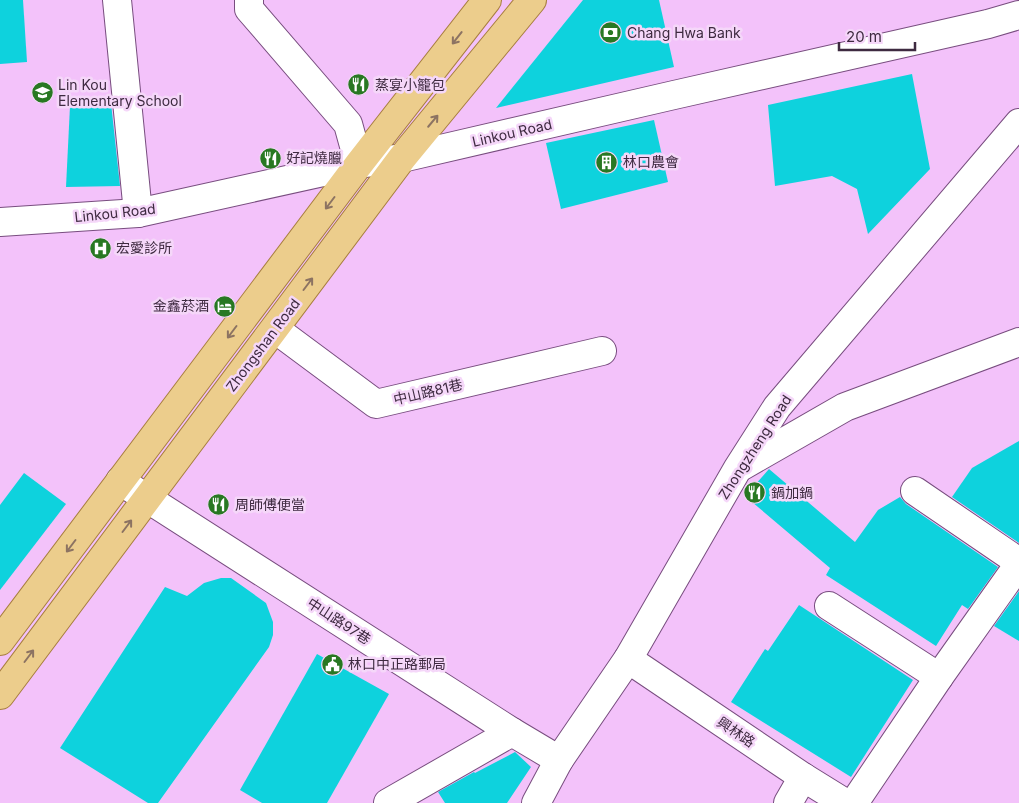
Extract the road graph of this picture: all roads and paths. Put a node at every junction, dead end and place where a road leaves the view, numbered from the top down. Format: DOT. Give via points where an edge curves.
graph roads {
  1 [pos="117,0"];
  2 [pos="249,0"];
  3 [pos="487,0"];
  4 [pos="532,0"];
  5 [pos="1019,15"];
  6 [pos="1019,123"];
  7 [pos="402,158"];
  8 [pos="359,164"];
  9 [pos="138,214"];
  10 [pos="0,222"];
  11 [pos="275,329"];
  12 [pos="1019,342"];
  13 [pos="602,351"];
  14 [pos="738,468"];
  15 [pos="120,481"];
  16 [pos="915,491"];
  17 [pos="148,499"];
  18 [pos="1019,563"];
  19 [pos="829,606"];
  20 [pos="0,641"];
  21 [pos="628,659"];
  22 [pos="938,677"];
  23 [pos="0,695"];
  24 [pos="512,732"];
  25 [pos="559,760"];
  26 [pos="803,777"];
  27 [pos="388,803"];
  28 [pos="536,803"];
  29 [pos="788,803"];
  30 [pos="845,803"];
  31 [pos="854,803"];
  1 -- 9 [label="street"];
  2 -- 8 [label="street" via="250,9 348,124"];
  3 -- 8 [label="main road, one-way"];
  7 -- 4 [label="main road, Zhongshan Road, one-way"];
  5 -- 7 [label="street, Linkou Road"];
  6 -- 14 [label="street, Zhongzheng Road" via="777,407"];
  7 -- 8 [label="street, Linkou Road"];
  11 -- 7 [label="main road, Zhongshan Road, one-way"];
  8 -- 9 [label="street, Linkou Road"];
  8 -- 15 [label="main road, one-way"];
  9 -- 10 [label="street, Linkou Road"];
  11 -- 13 [label="street, 中山路81巷" via="376,404"];
  11 -- 17 [label="main road, Zhongshan Road"];
  12 -- 14 [label="street" via="845,408"];
  14 -- 21 [label="street, Zhongzheng Road"];
  15 -- 17 [label="street, 中山路97巷"];
  15 -- 20 [label="main road, one-way"];
  16 -- 18 [label="street"];
  23 -- 17 [label="main road, Zhongshan Road, one-way"];
  17 -- 24 [label="street, 中山路97巷"];
  18 -- 22 [label="street"];
  19 -- 22 [label="street"];
  21 -- 25 [label="street, Zhongzheng Road"];
  21 -- 26 [label="street, 興林路"];
  22 -- 31 [label="street"];
  24 -- 25 [label="street, 中山路97巷"];
  24 -- 27 [label="street"];
  25 -- 28 [label="street, Zhongzheng Road"];
  26 -- 29 [label="street"];
  26 -- 30 [label="street, 興林路"];
}
